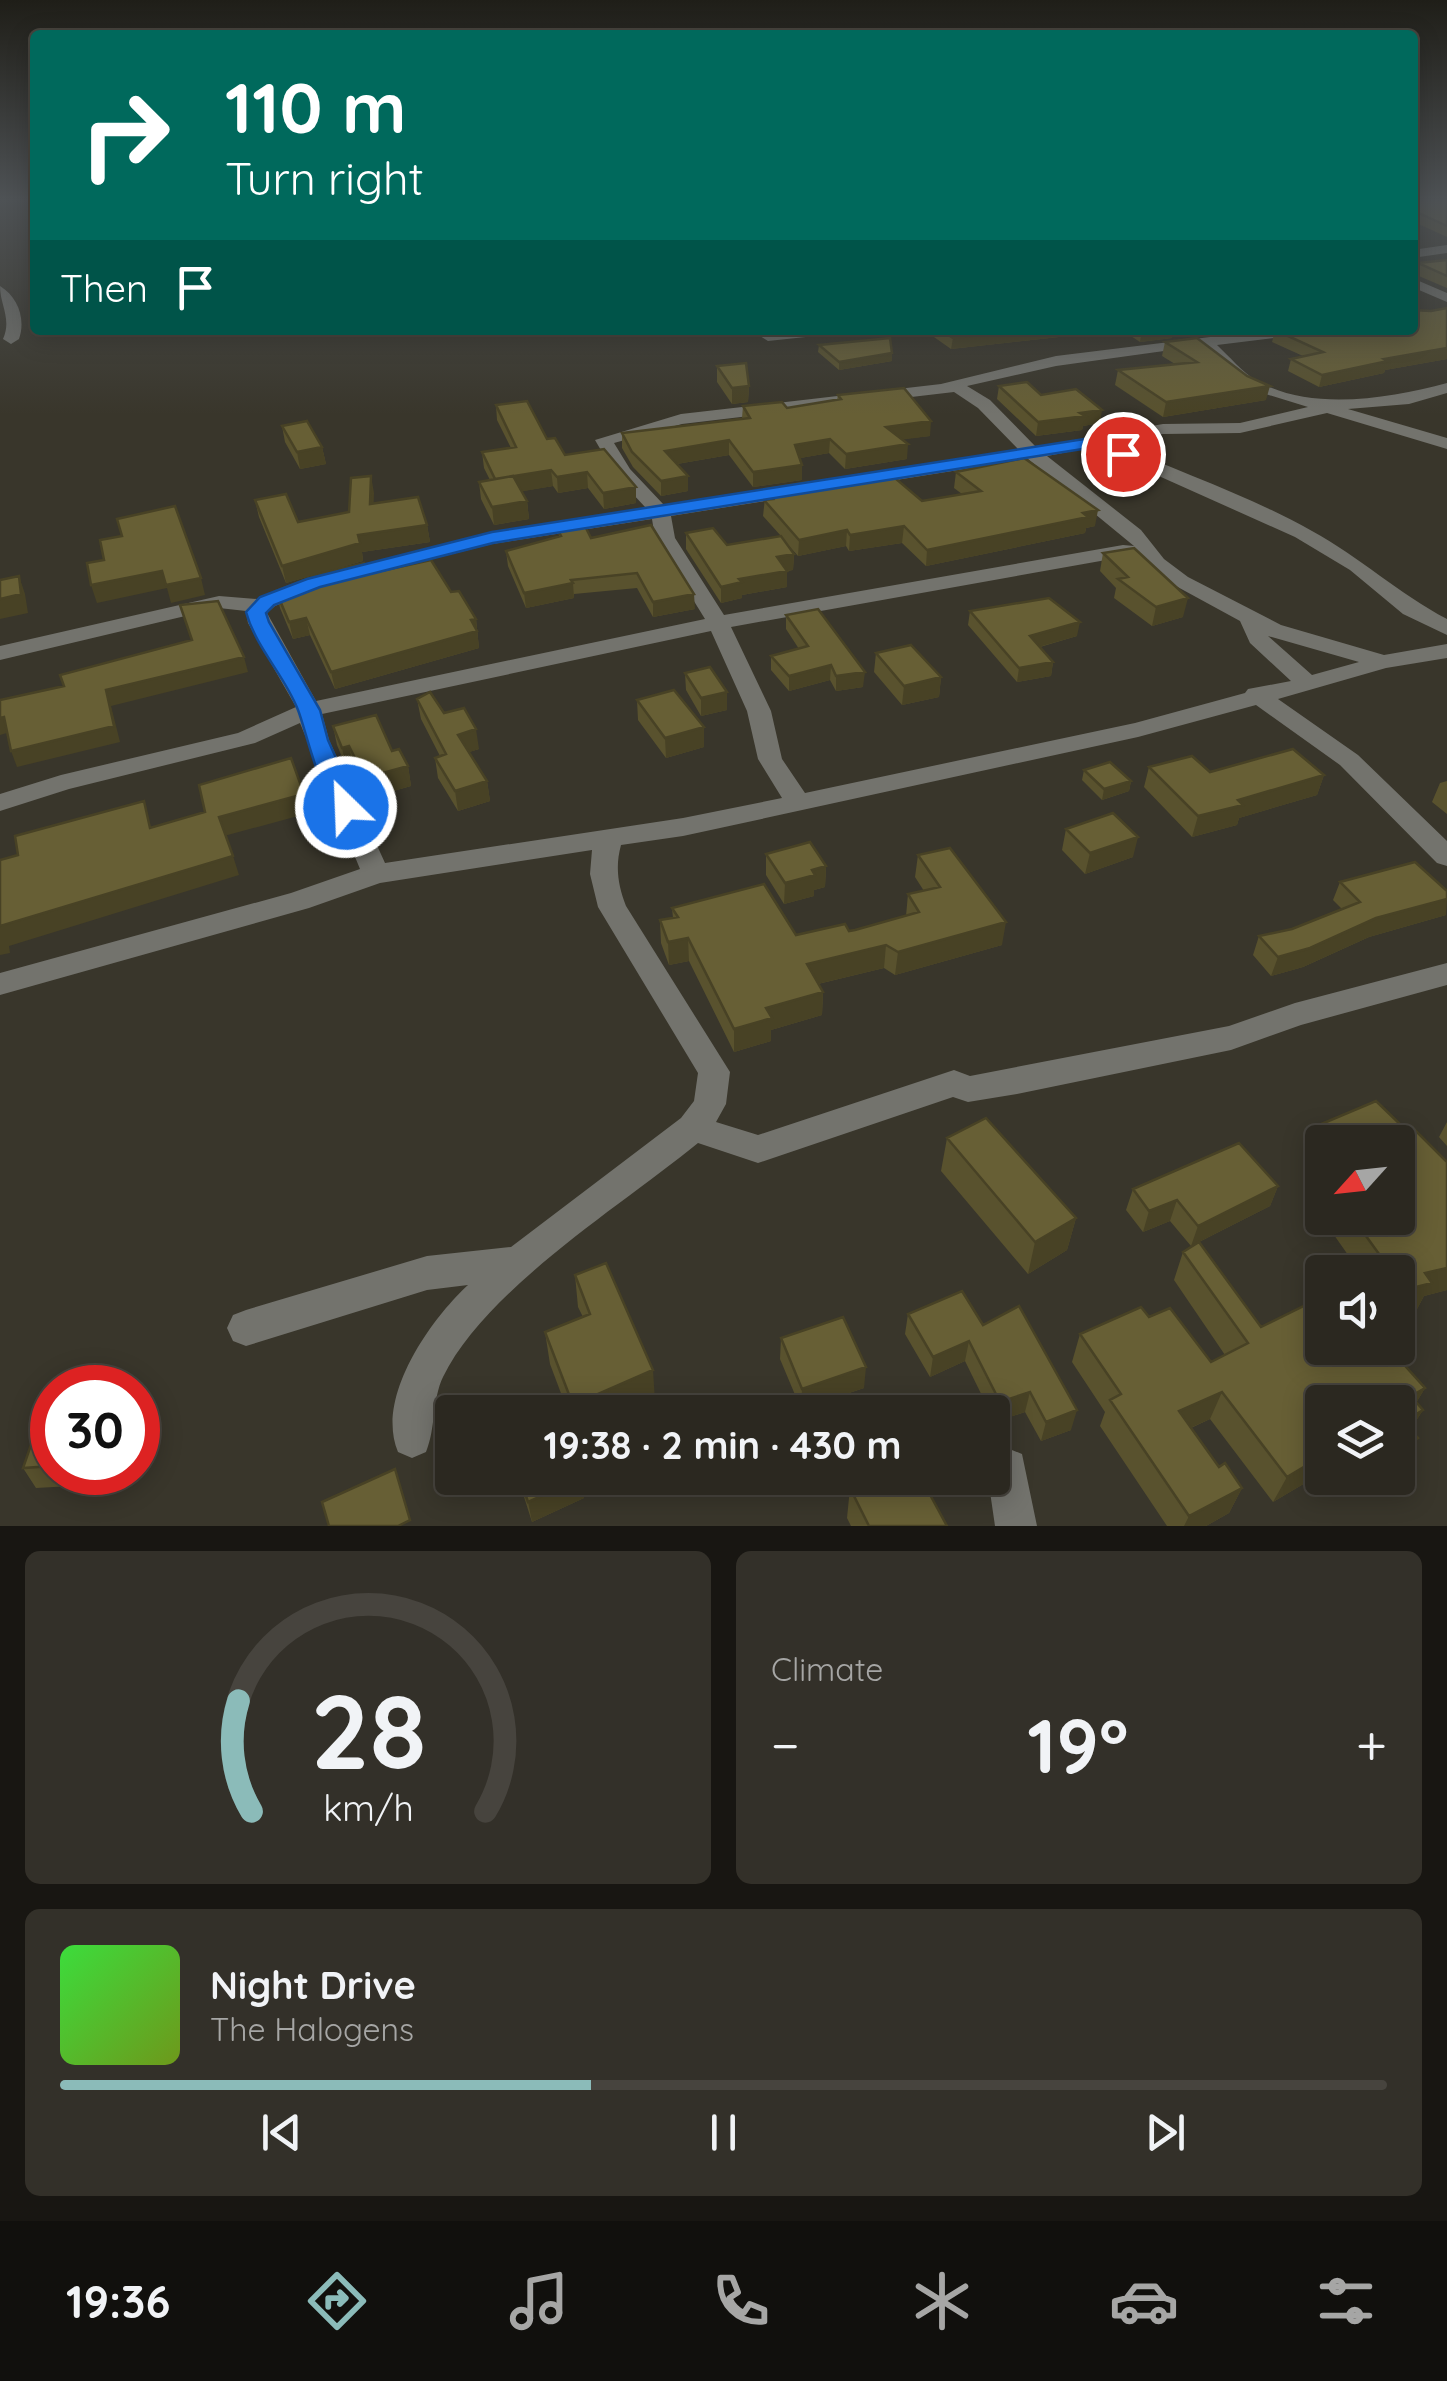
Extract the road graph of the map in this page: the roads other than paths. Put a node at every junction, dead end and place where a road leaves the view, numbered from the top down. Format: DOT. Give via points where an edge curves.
graph roads {
  1 [pos="1418,285"];
  2 [pos="0,290"];
  3 [pos="1447,298"];
  4 [pos="1447,309"];
  5 [pos="1430,312"];
  6 [pos="779,335"];
  7 [pos="1229,335"];
  8 [pos="768,336"];
  9 [pos="11,338"];
  10 [pos="1204,342"];
  11 [pos="948,386"];
  12 [pos="1447,388"];
  13 [pos="1328,408"];
  14 [pos="1097,442"];
  15 [pos="1447,444"];
  16 [pos="1032,453"];
  17 [pos="662,513"];
  18 [pos="1158,562"];
  19 [pos="259,606"];
  20 [pos="1246,614"];
  21 [pos="718,623"];
  22 [pos="1447,628"];
  23 [pos="1447,651"];
  24 [pos="0,652"];
  25 [pos="1384,662"];
  26 [pos="1306,682"];
  27 [pos="1256,694"];
  28 [pos="309,710"];
  29 [pos="798,802"];
  30 [pos="0,803"];
  31 [pos="609,841"];
  32 [pos="1447,857"];
  33 [pos="376,874"];
  34 [pos="1447,974"];
  35 [pos="0,984"];
  36 [pos="693,1128"];
  37 [pos="522,1262"];
  38 [pos="246,1328"];
  39 [pos="412,1438"];
  40 [pos="1010,1487"];
  41 [pos="1016,1526"];
  1 -- 3 [label="street"];
  2 -- 9 [label="street" via="14,311"];
  4 -- 5 [label="street"];
  6 -- 8 [label="street"];
  7 -- 10 [label="street"];
  10 -- 11 [label="street" via="1056,362"];
  10 -- 13 [label="street" via="1252,385"];
  11 -- 16 [label="street" via="984,404"];
  11 -- 17 [label="street" via="681,418 604,440 622,472"];
  12 -- 13 [label="street"];
  13 -- 14 [label="street" via="1240,428 1175,428"];
  13 -- 15 [label="street"];
  14 -- 16 [label="street"];
  14 -- 22 [label="street" via="1302,533"];
  16 -- 17 [label="street"];
  16 -- 18 [label="street" via="1134,534"];
  17 -- 19 [label="street" via="492,538 314,583"];
  17 -- 21 [label="street" via="665,538"];
  18 -- 20 [label="street"];
  18 -- 21 [label="street" via="1124,551"];
  19 -- 24 [label="street" via="219,602"];
  19 -- 28 [label="street" via="259,622"];
  20 -- 25 [label="street" via="1290,636"];
  20 -- 26 [label="street" via="1258,638"];
  21 -- 28 [label="street"];
  21 -- 29 [label="street" via="759,711 770,759"];
  23 -- 25 [label="street"];
  25 -- 26 [label="street"];
  26 -- 27 [label="street"];
  27 -- 29 [label="street" via="1184,719"];
  27 -- 32 [label="street" via="1350,760"];
  28 -- 30 [label="street" via="246,738"];
  28 -- 33 [label="street"];
  29 -- 31 [label="street"];
  31 -- 33 [label="street"];
  31 -- 36 [label="street" via="603,883 612,907 714,1072 710,1104"];
  33 -- 35 [label="street"];
  34 -- 36 [label="street" via="1231,1038 1017,1082 968,1089 954,1083 758,1148"];
  36 -- 37 [label="street"];
  37 -- 38 [label="street" via="427,1272"];
  37 -- 39 [label="street" via="457,1321 425,1372"];
  40 -- 41 [label="street"];
}
